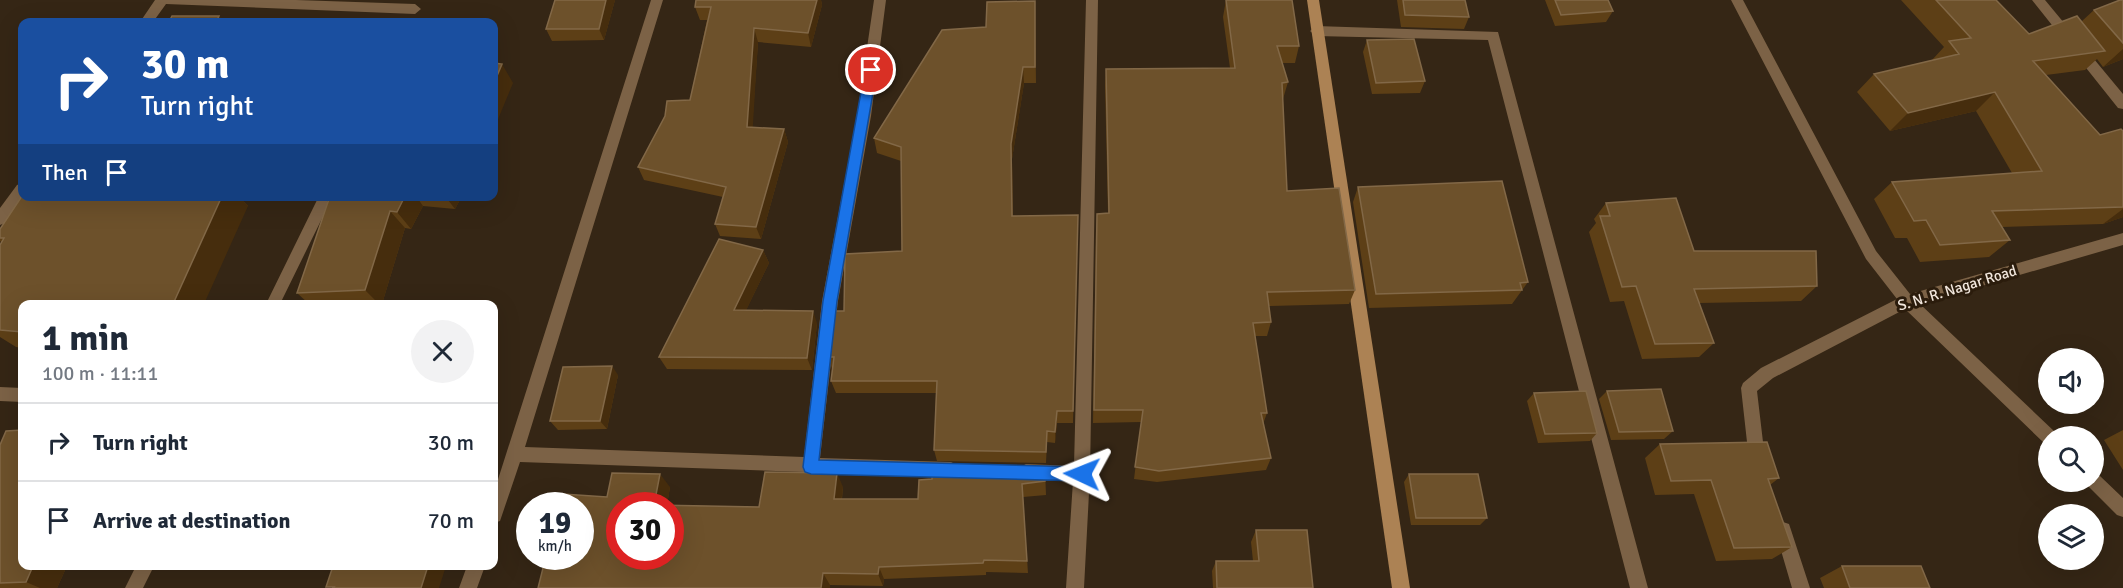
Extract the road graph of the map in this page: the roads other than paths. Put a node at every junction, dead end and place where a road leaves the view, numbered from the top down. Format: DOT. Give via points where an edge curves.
graph roads {
  1 [pos="162,0"];
  2 [pos="168,0"];
  3 [pos="657,0"];
  4 [pos="880,0"];
  5 [pos="1092,0"];
  6 [pos="1313,0"];
  7 [pos="1737,0"];
  8 [pos="2038,0"];
  9 [pos="417,5"];
  10 [pos="149,18"];
  11 [pos="1316,31"];
  12 [pos="2123,104"];
  13 [pos="18,194"];
  14 [pos="324,201"];
  15 [pos="0,219"];
  16 [pos="2123,239"];
  17 [pos="275,300"];
  18 [pos="1907,301"];
  19 [pos="0,394"];
  20 [pos="18,395"];
  21 [pos="2038,426"];
  22 [pos="515,454"];
  23 [pos="811,467"];
  24 [pos="964,471"];
  25 [pos="1011,472"];
  26 [pos="1082,474"];
  27 [pos="1766,476"];
  28 [pos="2104,491"];
  29 [pos="498,503"];
  30 [pos="2123,509"];
  31 [pos="1776,510"];
  32 [pos="143,570"];
  33 [pos="475,570"];
  34 [pos="134,588"];
  35 [pos="468,588"];
  36 [pos="1075,588"];
  37 [pos="1401,588"];
  38 [pos="1638,588"];
  39 [pos="1801,588"];
  1 -- 10 [label="street"];
  2 -- 9 [label="street"];
  3 -- 22 [label="street"];
  4 -- 23 [label="street" via="864,116 830,301"];
  5 -- 26 [label="street"];
  6 -- 11 [label="street"];
  7 -- 18 [label="street" via="1870,255"];
  8 -- 12 [label="street"];
  11 -- 37 [label="street"];
  11 -- 38 [label="street" via="1493,35"];
  13 -- 15 [label="street"];
  14 -- 17 [label="street"];
  16 -- 18 [label="street, S. N. R. Nagar Road"];
  18 -- 21 [label="street"];
  18 -- 27 [label="street, S. N. R. Nagar Road" via="1767,373 1749,388 1755,442"];
  19 -- 20 [label="street"];
  22 -- 23 [label="street"];
  22 -- 29 [label="street"];
  23 -- 24 [label="street"];
  25 -- 26 [label="street"];
  26 -- 36 [label="street"];
  28 -- 30 [label="street"];
  31 -- 39 [label="street"];
  32 -- 34 [label="street"];
  33 -- 35 [label="street"];
}
